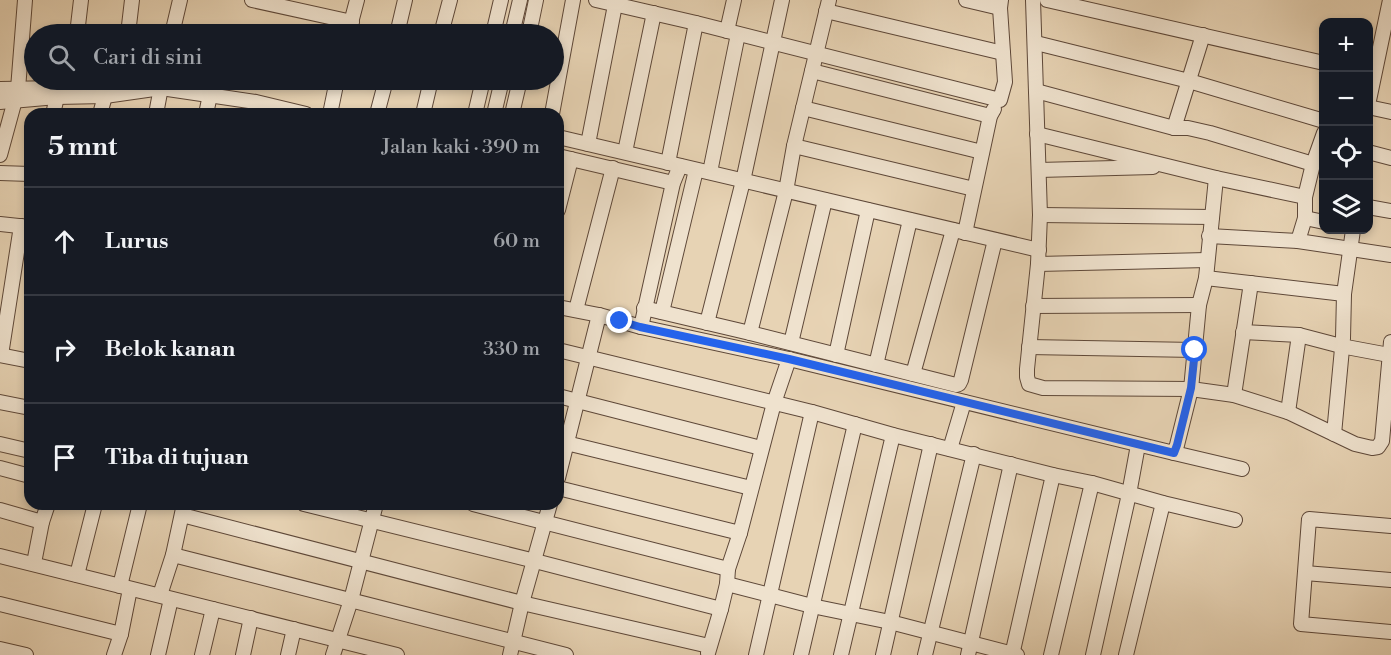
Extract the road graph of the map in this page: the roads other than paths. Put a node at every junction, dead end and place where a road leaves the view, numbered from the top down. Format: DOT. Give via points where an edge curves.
graph roads {
  1 [pos="25,0"];
  2 [pos="81,0"];
  3 [pos="132,0"];
  4 [pos="180,0"];
  5 [pos="252,0"];
  6 [pos="357,0"];
  7 [pos="405,0"];
  8 [pos="450,0"];
  9 [pos="501,0"];
  10 [pos="520,0"];
  11 [pos="536,0"];
  12 [pos="573,0"];
  13 [pos="596,0"];
  14 [pos="734,0"];
  15 [pos="782,0"];
  16 [pos="966,0"];
  17 [pos="1034,0"];
  18 [pos="1047,0"];
  19 [pos="1390,0"];
  20 [pos="1001,4"];
  21 [pos="615,5"];
  22 [pos="827,6"];
  23 [pos="654,13"];
  24 [pos="696,23"];
  25 [pos="79,24"];
  26 [pos="129,24"];
  27 [pos="176,24"];
  28 [pos="336,24"];
  29 [pos="351,24"];
  30 [pos="399,24"];
  31 [pos="444,24"];
  32 [pos="495,24"];
  33 [pos="514,24"];
  34 [pos="531,24"];
  35 [pos="733,32"];
  36 [pos="1203,35"];
  37 [pos="772,42"];
  38 [pos="1036,43"];
  39 [pos="564,49"];
  40 [pos="816,53"];
  41 [pos="1003,53"];
  42 [pos="1319,62"];
  43 [pos="1378,70"];
  44 [pos="812,71"];
  45 [pos="1189,81"];
  46 [pos="1373,88"];
  47 [pos="0,90"];
  48 [pos="40,90"];
  49 [pos="134,90"];
  50 [pos="161,90"];
  51 [pos="188,90"];
  52 [pos="335,90"];
  53 [pos="383,90"];
  54 [pos="429,90"];
  55 [pos="481,90"];
  56 [pos="488,90"];
  57 [pos="500,90"];
  58 [pos="517,90"];
  59 [pos="556,90"];
  60 [pos="1036,91"];
  61 [pos="16,95"];
  62 [pos="210,95"];
  63 [pos="57,96"];
  64 [pos="105,96"];
  65 [pos="498,97"];
  66 [pos="1000,100"];
  67 [pos="0,102"];
  68 [pos="1373,107"];
  69 [pos="54,108"];
  70 [pos="102,108"];
  71 [pos="157,108"];
  72 [pos="208,108"];
  73 [pos="255,108"];
  74 [pos="331,108"];
  75 [pos="379,108"];
  76 [pos="424,108"];
  77 [pos="476,108"];
  78 [pos="495,108"];
  79 [pos="513,108"];
  80 [pos="553,108"];
  81 [pos="803,108"];
  82 [pos="1391,112"];
  83 [pos="990,116"];
  84 [pos="1319,120"];
  85 [pos="1174,128"];
  86 [pos="1037,134"];
  87 [pos="564,138"];
  88 [pos="588,144"];
  89 [pos="1319,145"];
  90 [pos="794,146"];
  91 [pos="625,152"];
  92 [pos="982,152"];
  93 [pos="1373,153"];
  94 [pos="0,155"];
  95 [pos="564,157"];
  96 [pos="1391,158"];
  97 [pos="1313,164"];
  98 [pos="674,165"];
  99 [pos="1171,167"];
  100 [pos="613,168"];
  101 [pos="1039,170"];
  102 [pos="703,171"];
  103 [pos="0,173"];
  104 [pos="24,174"];
  105 [pos="1216,178"];
  106 [pos="742,181"];
  107 [pos="673,183"];
  108 [pos="974,189"];
  109 [pos="786,191"];
  110 [pos="1305,196"];
  111 [pos="825,200"];
  112 [pos="1373,208"];
  113 [pos="868,210"];
  114 [pos="1391,211"];
  115 [pos="1040,215"];
  116 [pos="1212,217"];
  117 [pos="1305,218"];
  118 [pos="910,220"];
  119 [pos="1319,221"];
  120 [pos="0,224"];
  121 [pos="24,227"];
  122 [pos="959,231"];
  123 [pos="24,232"];
  124 [pos="1353,234"];
  125 [pos="1209,236"];
  126 [pos="995,240"];
  127 [pos="1298,242"];
  128 [pos="1351,249"];
  129 [pos="1391,255"];
  130 [pos="1039,257"];
  131 [pos="1207,260"];
  132 [pos="1206,278"];
  133 [pos="1251,283"];
  134 [pos="1344,294"];
  135 [pos="1199,305"];
  136 [pos="1033,306"];
  137 [pos="564,308"];
  138 [pos="644,308"];
  139 [pos="576,310"];
  140 [pos="662,312"];
  141 [pos="598,315"];
  142 [pos="707,324"];
  143 [pos="640,327"];
  144 [pos="1243,332"];
  145 [pos="750,333"];
  146 [pos="1299,335"];
  147 [pos="791,343"];
  148 [pos="1341,346"];
  149 [pos="1029,347"];
  150 [pos="1390,349"];
  151 [pos="1195,350"];
  152 [pos="564,351"];
  153 [pos="1,355"];
  154 [pos="836,355"];
  155 [pos="589,357"];
  156 [pos="789,359"];
  157 [pos="24,360"];
  158 [pos="876,365"];
  159 [pos="913,374"];
  160 [pos="1191,388"];
  161 [pos="1234,395"];
  162 [pos="564,398"];
  163 [pos="577,401"];
  164 [pos="0,402"];
  165 [pos="964,402"];
  166 [pos="774,403"];
  167 [pos="24,407"];
  168 [pos="812,412"];
  169 [pos="1288,412"];
  170 [pos="855,424"];
  171 [pos="1334,434"];
  172 [pos="893,435"];
  173 [pos="564,439"];
  174 [pos="564,442"];
  175 [pos="0,444"];
  176 [pos="931,444"];
  177 [pos="1138,445"];
  178 [pos="761,448"];
  179 [pos="950,449"];
  180 [pos="24,450"];
  181 [pos="1174,453"];
  182 [pos="974,454"];
  183 [pos="1011,464"];
  184 [pos="0,468"];
  185 [pos="1242,469"];
  186 [pos="24,474"];
  187 [pos="1053,475"];
  188 [pos="1092,483"];
  189 [pos="751,488"];
  190 [pos="564,489"];
  191 [pos="1130,494"];
  192 [pos="1163,503"];
  193 [pos="0,510"];
  194 [pos="46,510"];
  195 [pos="93,510"];
  196 [pos="139,510"];
  197 [pos="183,510"];
  198 [pos="186,510"];
  199 [pos="327,510"];
  200 [pos="375,510"];
  201 [pos="498,510"];
  202 [pos="548,510"];
  203 [pos="1235,520"];
  204 [pos="545,521"];
  205 [pos="42,522"];
  206 [pos="372,522"];
  207 [pos="1391,526"];
  208 [pos="740,533"];
  209 [pos="173,555"];
  210 [pos="0,556"];
  211 [pos="361,561"];
  212 [pos="535,561"];
  213 [pos="33,564"];
  214 [pos="729,568"];
  215 [pos="1305,573"];
  216 [pos="77,575"];
  217 [pos="1391,580"];
  218 [pos="727,584"];
  219 [pos="125,587"];
  220 [pos="771,595"];
  221 [pos="165,597"];
  222 [pos="351,600"];
  223 [pos="522,603"];
  224 [pos="0,604"];
  225 [pos="812,606"];
  226 [pos="213,609"];
  227 [pos="721,609"];
  228 [pos="852,614"];
  229 [pos="251,618"];
  230 [pos="890,622"];
  231 [pos="294,629"];
  232 [pos="931,632"];
  233 [pos="1391,632"];
  234 [pos="120,634"];
  235 [pos="337,641"];
  236 [pos="511,648"];
  237 [pos="0,649"];
  238 [pos="970,649"];
  239 [pos="708,651"];
  240 [pos="26,655"];
  241 [pos="114,655"];
  242 [pos="158,655"];
  243 [pos="202,655"];
  244 [pos="243,655"];
  245 [pos="288,655"];
  246 [pos="333,655"];
  247 [pos="397,655"];
  248 [pos="566,655"];
  249 [pos="756,655"];
  250 [pos="801,655"];
  251 [pos="841,655"];
  252 [pos="884,655"];
  253 [pos="925,655"];
  254 [pos="1014,655"];
  255 [pos="1051,655"];
  256 [pos="1093,655"];
  257 [pos="1126,655"];
  1 -- 61 [label="street"];
  2 -- 25 [label="street"];
  3 -- 26 [label="street"];
  4 -- 27 [label="street"];
  5 -- 28 [label="street"];
  6 -- 29 [label="street"];
  7 -- 30 [label="street"];
  8 -- 31 [label="street"];
  9 -- 32 [label="street"];
  10 -- 33 [label="street"];
  11 -- 34 [label="street"];
  12 -- 39 [label="street"];
  13 -- 21 [label="street"];
  14 -- 35 [label="street"];
  15 -- 37 [label="street"];
  16 -- 20 [label="street"];
  17 -- 38 [label="street"];
  18 -- 36 [label="street"];
  19 -- 43 [label="street"];
  20 -- 41 [label="street"];
  21 -- 23 [label="street"];
  21 -- 88 [label="street"];
  22 -- 40 [label="street"];
  22 -- 41 [label="street"];
  23 -- 24 [label="street"];
  23 -- 91 [label="street"];
  24 -- 35 [label="street"];
  24 -- 98 [label="street"];
  35 -- 37 [label="street"];
  35 -- 102 [label="street"];
  36 -- 42 [label="street"];
  36 -- 45 [label="street"];
  37 -- 40 [label="street"];
  37 -- 106 [label="street"];
  38 -- 45 [label="street"];
  38 -- 60 [label="street"];
  40 -- 44 [label="street"];
  40 -- 66 [label="street"];
  41 -- 66 [label="street" via="1005,82"];
  43 -- 46 [label="street"];
  44 -- 81 [label="street"];
  44 -- 83 [label="street"];
  45 -- 84 [label="street"];
  45 -- 85 [label="street"];
  47 -- 61 [label="street"];
  48 -- 61 [label="street"];
  49 -- 64 [label="street"];
  50 -- 71 [label="street"];
  51 -- 62 [label="street"];
  52 -- 74 [label="street"];
  53 -- 75 [label="street"];
  54 -- 76 [label="street"];
  55 -- 77 [label="street"];
  56 -- 65 [label="street"];
  57 -- 65 [label="street"];
  58 -- 79 [label="street"];
  59 -- 80 [label="street"];
  60 -- 85 [label="street"];
  60 -- 86 [label="street"];
  61 -- 63 [label="street"];
  61 -- 67 [label="street"];
  61 -- 94 [label="street"];
  62 -- 72 [label="street"];
  62 -- 73 [label="street"];
  63 -- 64 [label="street"];
  63 -- 69 [label="street"];
  64 -- 70 [label="street"];
  65 -- 78 [label="street"];
  66 -- 83 [label="street"];
  68 -- 82 [label="street"];
  81 -- 90 [label="street"];
  81 -- 92 [label="street"];
  83 -- 92 [label="street"];
  85 -- 97 [label="street" via="1210,133"];
  86 -- 99 [label="street"];
  86 -- 101 [label="street"];
  87 -- 88 [label="street"];
  88 -- 91 [label="street"];
  89 -- 97 [label="street"];
  90 -- 108 [label="street"];
  90 -- 109 [label="street"];
  91 -- 98 [label="street"];
  92 -- 108 [label="street"];
  93 -- 96 [label="street"];
  95 -- 100 [label="street"];
  97 -- 110 [label="street"];
  98 -- 102 [label="street"];
  98 -- 107 [label="street"];
  99 -- 101 [label="street"];
  99 -- 105 [label="street"];
  100 -- 107 [label="street"];
  100 -- 139 [label="street"];
  101 -- 115 [label="street"];
  102 -- 106 [label="street"];
  102 -- 140 [label="street"];
  103 -- 104 [label="street"];
  105 -- 110 [label="street"];
  105 -- 116 [label="street"];
  106 -- 109 [label="street"];
  106 -- 142 [label="street"];
  107 -- 138 [label="street"];
  108 -- 122 [label="street"];
  109 -- 111 [label="street"];
  109 -- 145 [label="street"];
  110 -- 117 [label="street"];
  111 -- 113 [label="street"];
  111 -- 147 [label="street"];
  112 -- 114 [label="street"];
  113 -- 118 [label="street"];
  113 -- 154 [label="street"];
  115 -- 116 [label="street"];
  115 -- 130 [label="street"];
  116 -- 125 [label="street"];
  117 -- 119 [label="street"];
  117 -- 127 [label="street"];
  118 -- 122 [label="street"];
  118 -- 158 [label="street"];
  120 -- 121 [label="street"];
  122 -- 126 [label="street"];
  122 -- 159 [label="street"];
  123 -- 153 [label="street"];
  124 -- 128 [label="street"];
  125 -- 127 [label="street"];
  125 -- 131 [label="street"];
  126 -- 130 [label="street"];
  126 -- 159 [label="street" via="959,384"];
  127 -- 128 [label="street"];
  128 -- 129 [label="street"];
  128 -- 134 [label="street"];
  130 -- 131 [label="street"];
  130 -- 136 [label="street"];
  131 -- 132 [label="street"];
  132 -- 133 [label="street"];
  132 -- 135 [label="street"];
  133 -- 134 [label="street"];
  133 -- 144 [label="street"];
  134 -- 148 [label="street"];
  135 -- 136 [label="street"];
  135 -- 151 [label="street"];
  136 -- 149 [label="street"];
  137 -- 139 [label="street"];
  138 -- 140 [label="street"];
  138 -- 143 [label="street"];
  139 -- 141 [label="street"];
  140 -- 142 [label="street"];
  141 -- 143 [label="street"];
  141 -- 155 [label="street"];
  142 -- 145 [label="street"];
  143 -- 156 [label="street"];
  144 -- 146 [label="street"];
  144 -- 161 [label="street"];
  145 -- 147 [label="street"];
  146 -- 148 [label="street"];
  146 -- 169 [label="street"];
  147 -- 154 [label="street"];
  148 -- 150 [label="street"];
  148 -- 171 [label="street"];
  149 -- 151 [label="street"];
  149 -- 160 [label="street" via="1029,384 1043,388"];
  150 -- 171 [label="street" via="1382,441 1372,448"];
  151 -- 160 [label="street"];
  152 -- 155 [label="street"];
  153 -- 157 [label="street"];
  154 -- 158 [label="street"];
  155 -- 163 [label="street"];
  155 -- 166 [label="street"];
  156 -- 165 [label="street"];
  156 -- 166 [label="street"];
  158 -- 159 [label="street"];
  160 -- 161 [label="street"];
  160 -- 181 [label="street"];
  161 -- 169 [label="street"];
  162 -- 163 [label="street"];
  163 -- 173 [label="street"];
  163 -- 178 [label="street"];
  164 -- 167 [label="street"];
  165 -- 177 [label="street"];
  165 -- 179 [label="street"];
  166 -- 168 [label="street"];
  166 -- 178 [label="street"];
  168 -- 170 [label="street"];
  168 -- 220 [label="street"];
  169 -- 171 [label="street"];
  170 -- 172 [label="street"];
  170 -- 225 [label="street"];
  172 -- 176 [label="street"];
  172 -- 228 [label="street"];
  174 -- 189 [label="street"];
  175 -- 180 [label="street"];
  176 -- 179 [label="street"];
  176 -- 230 [label="street"];
  177 -- 181 [label="street"];
  177 -- 191 [label="street"];
  178 -- 189 [label="street"];
  179 -- 182 [label="street"];
  181 -- 185 [label="street"];
  182 -- 183 [label="street"];
  182 -- 232 [label="street"];
  183 -- 187 [label="street"];
  183 -- 238 [label="street"];
  184 -- 186 [label="street"];
  187 -- 188 [label="street"];
  187 -- 254 [label="street"];
  188 -- 191 [label="street"];
  188 -- 255 [label="street"];
  189 -- 208 [label="street"];
  190 -- 208 [label="street"];
  191 -- 192 [label="street"];
  191 -- 256 [label="street"];
  192 -- 203 [label="street"];
  192 -- 257 [label="street"];
  193 -- 205 [label="street"];
  194 -- 205 [label="street"];
  195 -- 216 [label="street"];
  196 -- 219 [label="street"];
  197 -- 209 [label="street"];
  198 -- 211 [label="street"];
  199 -- 206 [label="street"];
  200 -- 206 [label="street"];
  201 -- 204 [label="street"];
  202 -- 204 [label="street"];
  204 -- 212 [label="street"];
  204 -- 214 [label="street"];
  205 -- 213 [label="street"];
  206 -- 211 [label="street"];
  206 -- 212 [label="street"];
  207 -- 215 [label="street" via="1309,519"];
  208 -- 214 [label="street"];
  209 -- 221 [label="street"];
  209 -- 222 [label="street"];
  210 -- 213 [label="street"];
  211 -- 222 [label="street"];
  211 -- 223 [label="street"];
  212 -- 223 [label="street"];
  212 -- 227 [label="street"];
  213 -- 216 [label="street"];
  214 -- 218 [label="street"];
  215 -- 217 [label="street"];
  215 -- 233 [label="street" via="1301,624"];
  216 -- 219 [label="street"];
  218 -- 220 [label="street"];
  218 -- 227 [label="street"];
  219 -- 221 [label="street"];
  219 -- 234 [label="street"];
  220 -- 225 [label="street"];
  220 -- 249 [label="street"];
  221 -- 226 [label="street"];
  221 -- 242 [label="street"];
  222 -- 235 [label="street"];
  222 -- 236 [label="street"];
  223 -- 236 [label="street"];
  223 -- 239 [label="street"];
  224 -- 234 [label="street"];
  225 -- 228 [label="street"];
  225 -- 250 [label="street"];
  226 -- 229 [label="street"];
  226 -- 243 [label="street"];
  227 -- 239 [label="street"];
  228 -- 230 [label="street"];
  228 -- 251 [label="street"];
  229 -- 231 [label="street"];
  229 -- 244 [label="street"];
  230 -- 232 [label="street"];
  230 -- 252 [label="street"];
  231 -- 235 [label="street"];
  231 -- 245 [label="street"];
  232 -- 238 [label="street"];
  232 -- 253 [label="street"];
  234 -- 241 [label="street"];
  235 -- 246 [label="street"];
  235 -- 247 [label="street"];
  236 -- 248 [label="street"];
  237 -- 240 [label="street"];
  238 -- 254 [label="street"];
}
